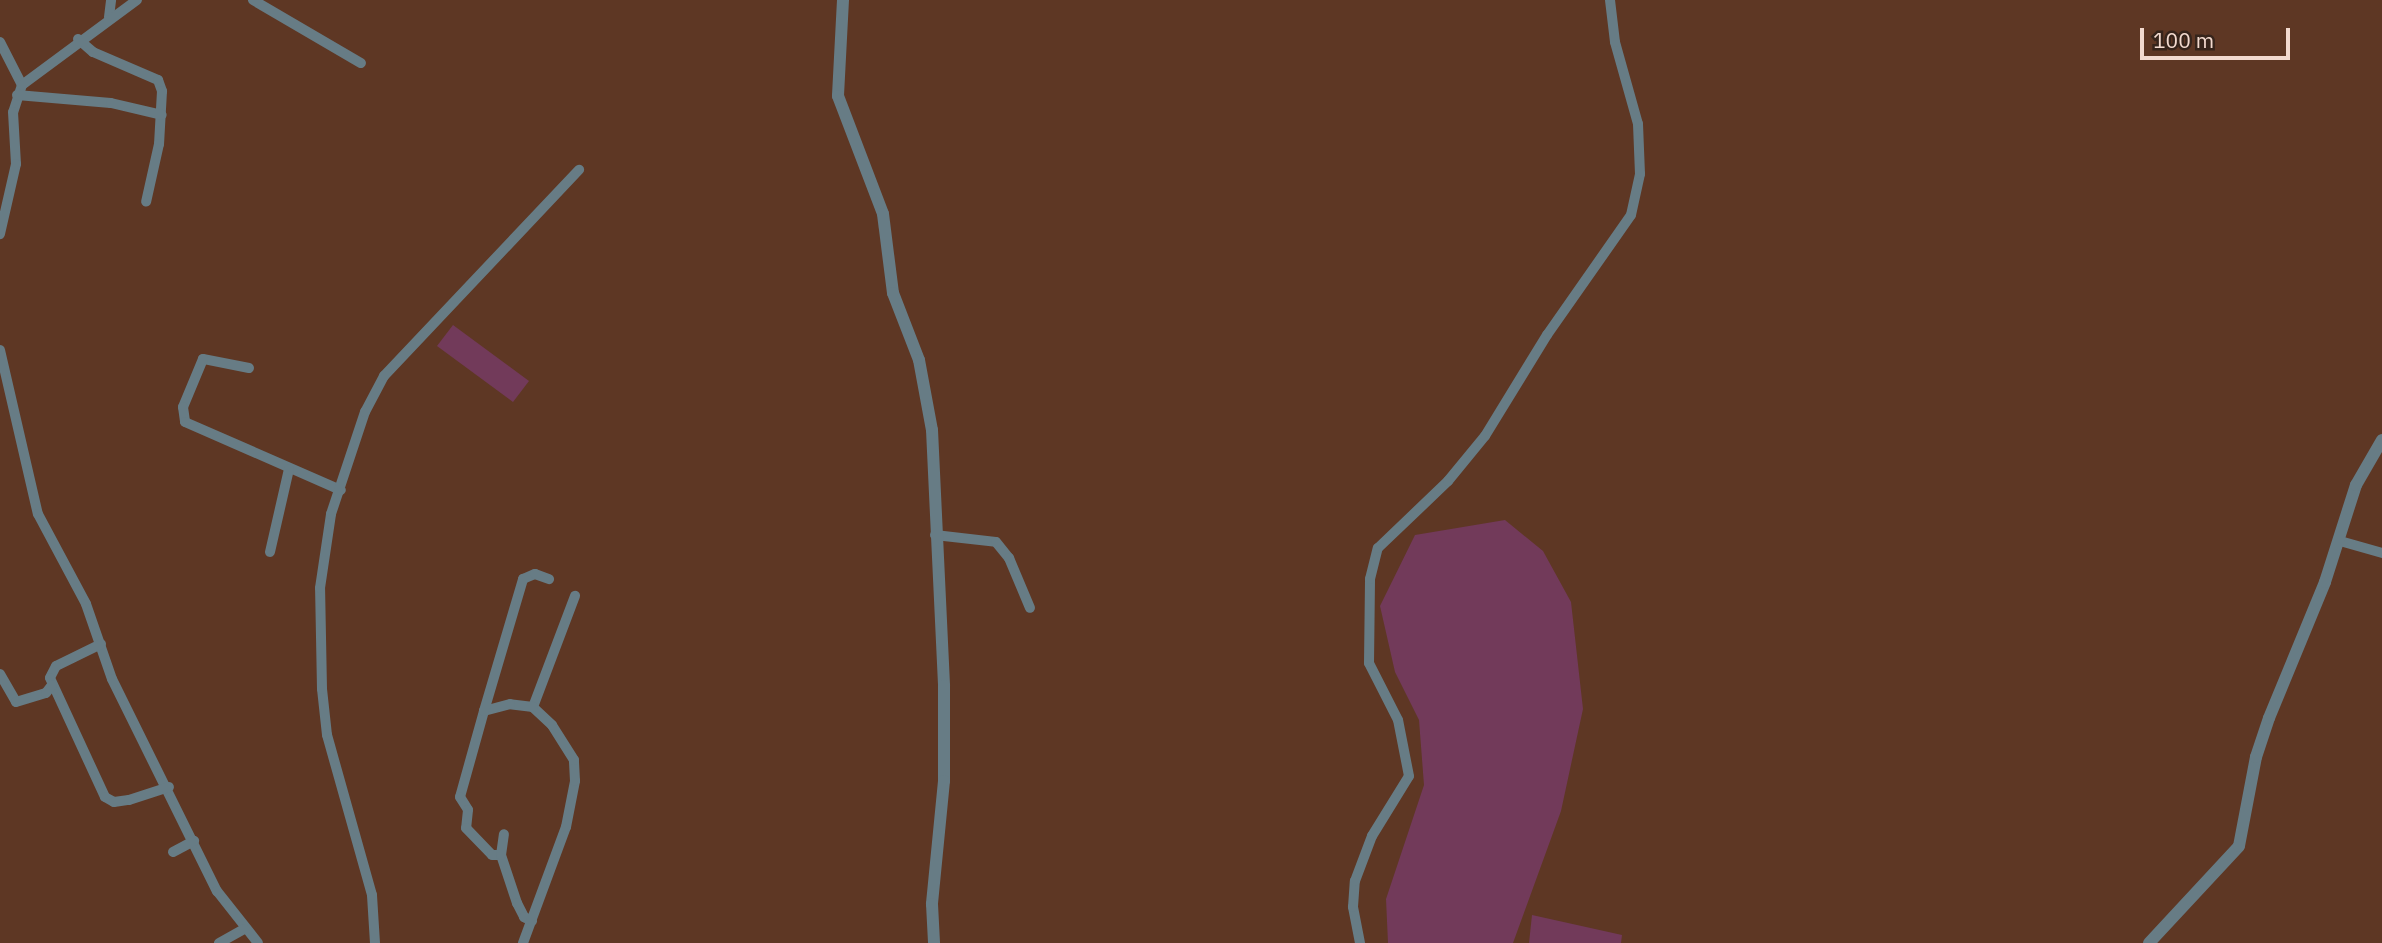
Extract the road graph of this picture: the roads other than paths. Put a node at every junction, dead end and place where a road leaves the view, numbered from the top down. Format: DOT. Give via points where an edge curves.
graph roads {
  1 [pos="111,0"];
  2 [pos="137,0"];
  3 [pos="253,0"];
  4 [pos="843,0"];
  5 [pos="1610,0"];
  6 [pos="109,17"];
  7 [pos="78,39"];
  8 [pos="0,42"];
  9 [pos="361,64"];
  10 [pos="20,90"];
  11 [pos="162,115"];
  12 [pos="579,170"];
  13 [pos="146,202"];
  14 [pos="0,234"];
  15 [pos="0,350"];
  16 [pos="249,368"];
  17 [pos="2382,440"];
  18 [pos="289,469"];
  19 [pos="341,490"];
  20 [pos="935,535"];
  21 [pos="2340,541"];
  22 [pos="270,552"];
  23 [pos="2382,553"];
  24 [pos="550,579"];
  25 [pos="575,596"];
  26 [pos="1030,608"];
  27 [pos="101,644"];
  28 [pos="0,674"];
  29 [pos="52,685"];
  30 [pos="533,707"];
  31 [pos="484,711"];
  32 [pos="169,787"];
  33 [pos="504,834"];
  34 [pos="194,841"];
  35 [pos="173,852"];
  36 [pos="501,855"];
  37 [pos="532,921"];
  38 [pos="244,929"];
  39 [pos="219,943"];
  40 [pos="258,943"];
  41 [pos="375,943"];
  42 [pos="523,943"];
  43 [pos="934,943"];
  44 [pos="1360,943"];
  45 [pos="2149,943"];
  1 -- 6 [label="street"];
  2 -- 6 [label="street"];
  3 -- 9 [label="street"];
  4 -- 20 [label="street" via="838,96 883,214 893,293 925,382 932,430"];
  5 -- 44 [label="street" via="1615,41 1638,124 1640,174 1631,215 1547,335 1485,436 1448,481 1378,548 1366,631 1369,663 1398,720 1409,776 1373,836 1355,881 1353,907"];
  6 -- 7 [label="street"];
  7 -- 10 [label="street"];
  7 -- 11 [label="street" via="93,52 158,80"];
  8 -- 10 [label="street"];
  10 -- 11 [label="street"];
  10 -- 14 [label="street" via="13,112 16,164"];
  11 -- 13 [label="street" via="156,170"];
  12 -- 19 [label="street" via="384,376 365,412"];
  15 -- 27 [label="street" via="38,514 86,604"];
  16 -- 18 [label="street" via="203,359 181,415 211,436"];
  17 -- 21 [label="street" via="2356,485"];
  18 -- 19 [label="street"];
  18 -- 22 [label="street"];
  19 -- 41 [label="street" via="324,547 322,689 327,735 372,895"];
  20 -- 26 [label="street" via="996,542 1009,558"];
  20 -- 43 [label="street" via="944,781 932,904"];
  21 -- 23 [label="street"];
  21 -- 45 [label="street" via="2256,757 2239,846"];
  24 -- 31 [label="street" via="535,573 523,579"];
  25 -- 30 [label="street"];
  27 -- 29 [label="street" via="50,671"];
  27 -- 32 [label="street" via="112,679"];
  28 -- 29 [label="street" via="16,702 46,693"];
  29 -- 32 [label="street" via="105,797 114,802 130,800"];
  30 -- 31 [label="street" via="510,704"];
  30 -- 37 [label="street" via="565,744 573,760 575,781 560,846"];
  31 -- 36 [label="street" via="460,797 468,810 466,828 492,855"];
  32 -- 34 [label="street"];
  33 -- 36 [label="street"];
  34 -- 35 [label="street"];
  34 -- 38 [label="street" via="218,891"];
  36 -- 37 [label="street" via="524,918"];
  37 -- 42 [label="street"];
  38 -- 39 [label="street"];
  38 -- 40 [label="street"];
}
